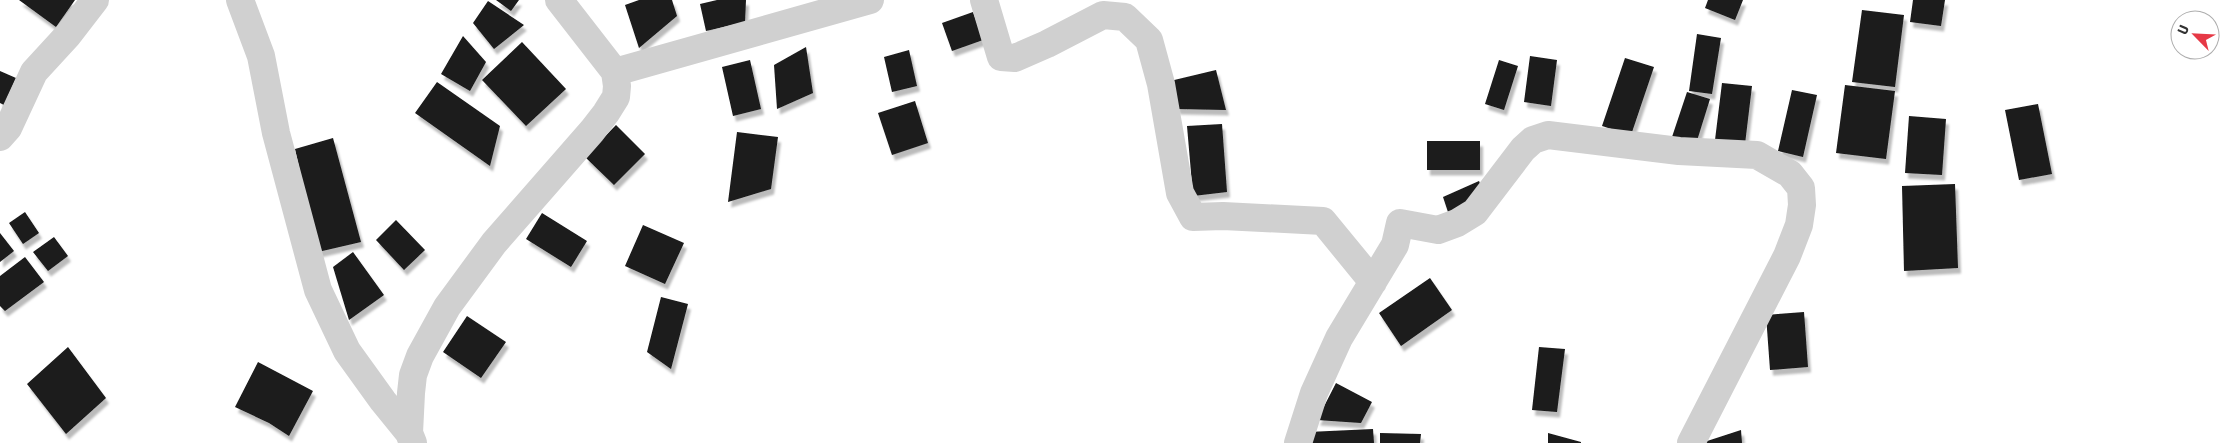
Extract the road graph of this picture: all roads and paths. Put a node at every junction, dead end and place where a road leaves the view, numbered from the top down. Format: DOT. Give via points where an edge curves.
graph roads {
  1 [pos="95,0"];
  2 [pos="240,0"];
  3 [pos="559,0"];
  4 [pos="870,0"];
  5 [pos="984,0"];
  6 [pos="615,72"];
  7 [pos="0,137"];
  8 [pos="1373,282"];
  9 [pos="411,438"];
  10 [pos="1298,443"];
  11 [pos="1691,443"];
  1 -- 7 [label="street" via="34,72 8,128"];
  2 -- 9 [label="street" via="261,56 276,132 318,290 347,350"];
  3 -- 6 [label="street"];
  4 -- 6 [label="street"];
  5 -- 8 [label="street" via="1001,57 1015,58 1102,15 1125,17 1149,40 1161,84 1180,194 1193,217 1323,221"];
  6 -- 9 [label="street" via="616,96 606,113 494,242 447,307 413,375"];
  8 -- 10 [label="street" via="1339,338 1314,393"];
  8 -- 11 [label="street" via="1395,245 1400,223 1438,230 1457,223 1474,212 1533,140 1548,135 1679,151 1757,156 1790,174 1801,188 1798,225 1786,256"];
}
